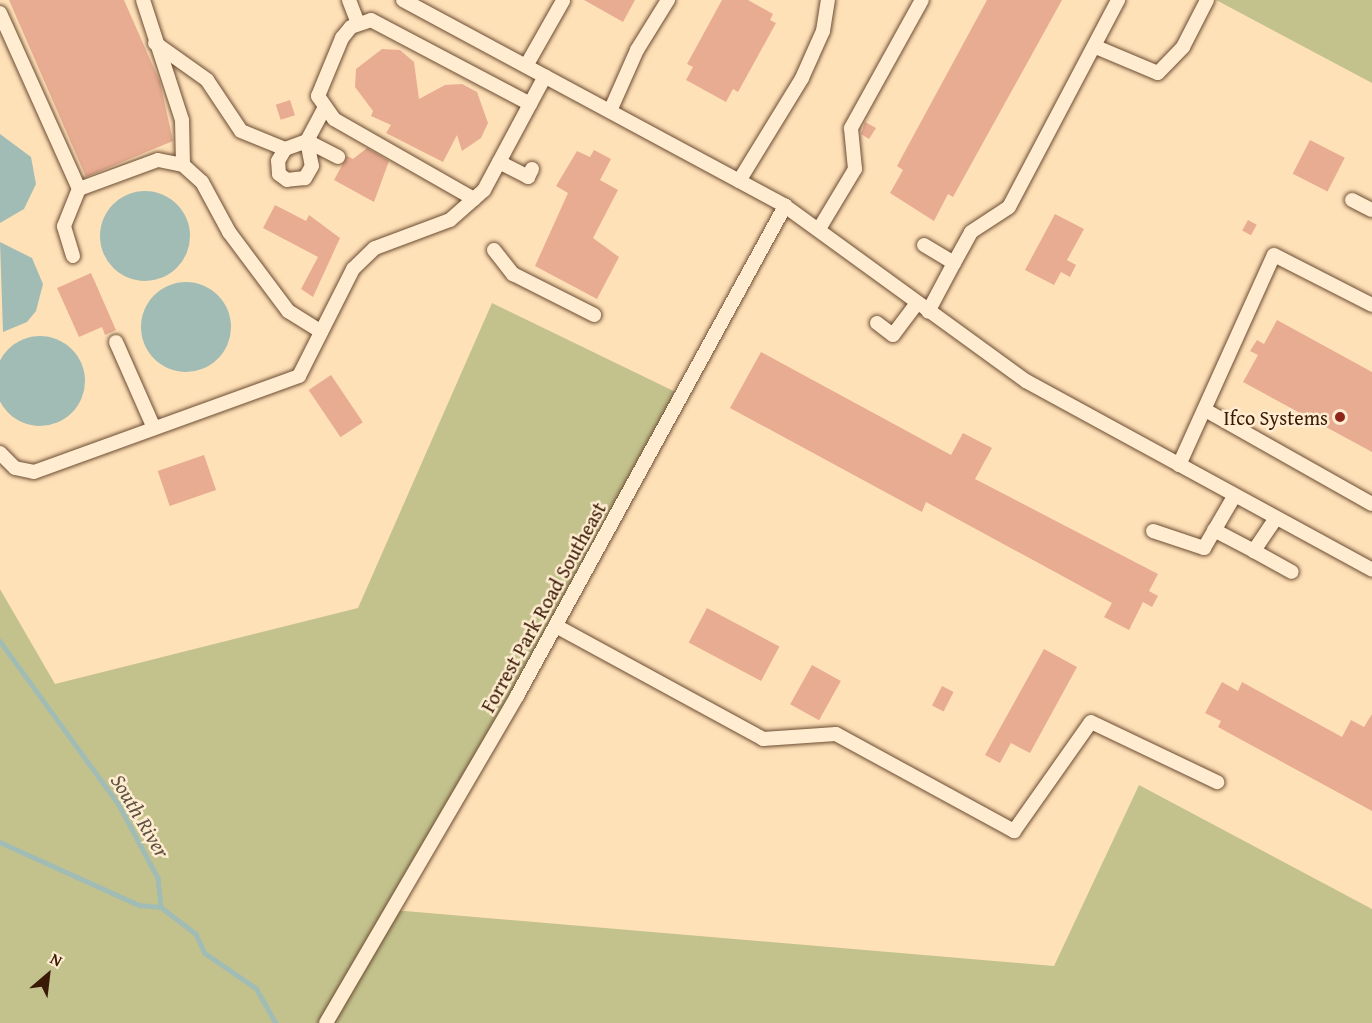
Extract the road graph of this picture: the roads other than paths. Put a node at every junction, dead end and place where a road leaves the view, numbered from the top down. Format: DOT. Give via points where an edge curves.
graph roads {
  1 [pos="143,0"];
  2 [pos="403,0"];
  3 [pos="668,0"];
  4 [pos="828,0"];
  5 [pos="922,0"];
  6 [pos="1118,0"];
  7 [pos="1207,0"];
  8 [pos="563,1"];
  9 [pos="352,2"];
  10 [pos="0,13"];
  11 [pos="358,23"];
  12 [pos="155,43"];
  13 [pos="1096,47"];
  14 [pos="526,66"];
  15 [pos="545,76"];
  16 [pos="530,104"];
  17 [pos="325,107"];
  18 [pos="610,111"];
  19 [pos="307,141"];
  20 [pos="285,149"];
  21 [pos="338,158"];
  22 [pos="499,162"];
  23 [pos="183,165"];
  24 [pos="739,181"];
  25 [pos="79,189"];
  26 [pos="522,190"];
  27 [pos="474,199"];
  28 [pos="1352,200"];
  29 [pos="785,206"];
  30 [pos="1372,210"];
  31 [pos="819,229"];
  32 [pos="924,245"];
  33 [pos="494,250"];
  34 [pos="73,256"];
  35 [pos="954,263"];
  36 [pos="1372,305"];
  37 [pos="923,308"];
  38 [pos="594,315"];
  39 [pos="877,323"];
  40 [pos="321,332"];
  41 [pos="116,342"];
  42 [pos="1207,411"];
  43 [pos="154,428"];
  44 [pos="0,453"];
  45 [pos="1179,465"];
  46 [pos="1235,495"];
  47 [pos="1372,504"];
  48 [pos="1276,518"];
  49 [pos="1214,530"];
  50 [pos="1153,531"];
  51 [pos="1254,551"];
  52 [pos="1372,570"];
  53 [pos="1292,572"];
  54 [pos="556,626"];
  55 [pos="1217,782"];
  56 [pos="326,1023"];
  1 -- 12 [label="street"];
  2 -- 14 [label="street"];
  3 -- 18 [label="street" via="637,50"];
  4 -- 24 [label="street" via="823,31 801,78"];
  5 -- 31 [label="street" via="851,128 855,169"];
  6 -- 13 [label="street"];
  7 -- 13 [label="street" via="1184,47 1158,73"];
  8 -- 14 [label="street"];
  9 -- 11 [label="street"];
  10 -- 25 [label="street"];
  11 -- 16 [label="street" via="371,20"];
  11 -- 17 [label="street" via="342,38 323,77 318,96"];
  12 -- 20 [label="street" via="207,80 241,131"];
  12 -- 23 [label="street" via="182,120"];
  13 -- 35 [label="street" via="1009,207 971,232"];
  14 -- 15 [label="street"];
  15 -- 16 [label="street"];
  15 -- 18 [label="street"];
  16 -- 22 [label="street"];
  17 -- 19 [label="street"];
  17 -- 27 [label="street" via="334,119"];
  18 -- 24 [label="street"];
  19 -- 20 [label="street"];
  19 -- 20 [label="street" via="312,166 296,183 279,174"];
  19 -- 21 [label="street"];
  22 -- 26 [label="street" via="530,173"];
  22 -- 27 [label="street"];
  23 -- 25 [label="street" via="158,160"];
  23 -- 40 [label="street" via="202,182 229,232 288,310"];
  24 -- 29 [label="street"];
  25 -- 34 [label="street" via="64,226"];
  27 -- 40 [label="street" via="450,220 375,248 353,269"];
  28 -- 30 [label="street"];
  29 -- 31 [label="street"];
  29 -- 54 [label="street, Forrest Park Road Southeast"];
  31 -- 37 [label="street"];
  32 -- 35 [label="street"];
  33 -- 38 [label="street" via="513,274"];
  35 -- 37 [label="street"];
  36 -- 42 [label="street" via="1274,255"];
  37 -- 39 [label="street" via="893,335"];
  37 -- 45 [label="street" via="1026,381"];
  40 -- 43 [label="street" via="299,376"];
  41 -- 43 [label="street"];
  42 -- 45 [label="street"];
  42 -- 47 [label="street"];
  43 -- 44 [label="street" via="34,472 15,468"];
  45 -- 46 [label="street"];
  46 -- 48 [label="street"];
  46 -- 49 [label="street"];
  48 -- 51 [label="street"];
  48 -- 52 [label="street"];
  49 -- 50 [label="street" via="1204,548"];
  49 -- 51 [label="street"];
  51 -- 53 [label="street"];
  54 -- 55 [label="street" via="763,739 836,734 1014,831 1091,722"];
  54 -- 56 [label="street, Forrest Park Road Southeast"];
}
